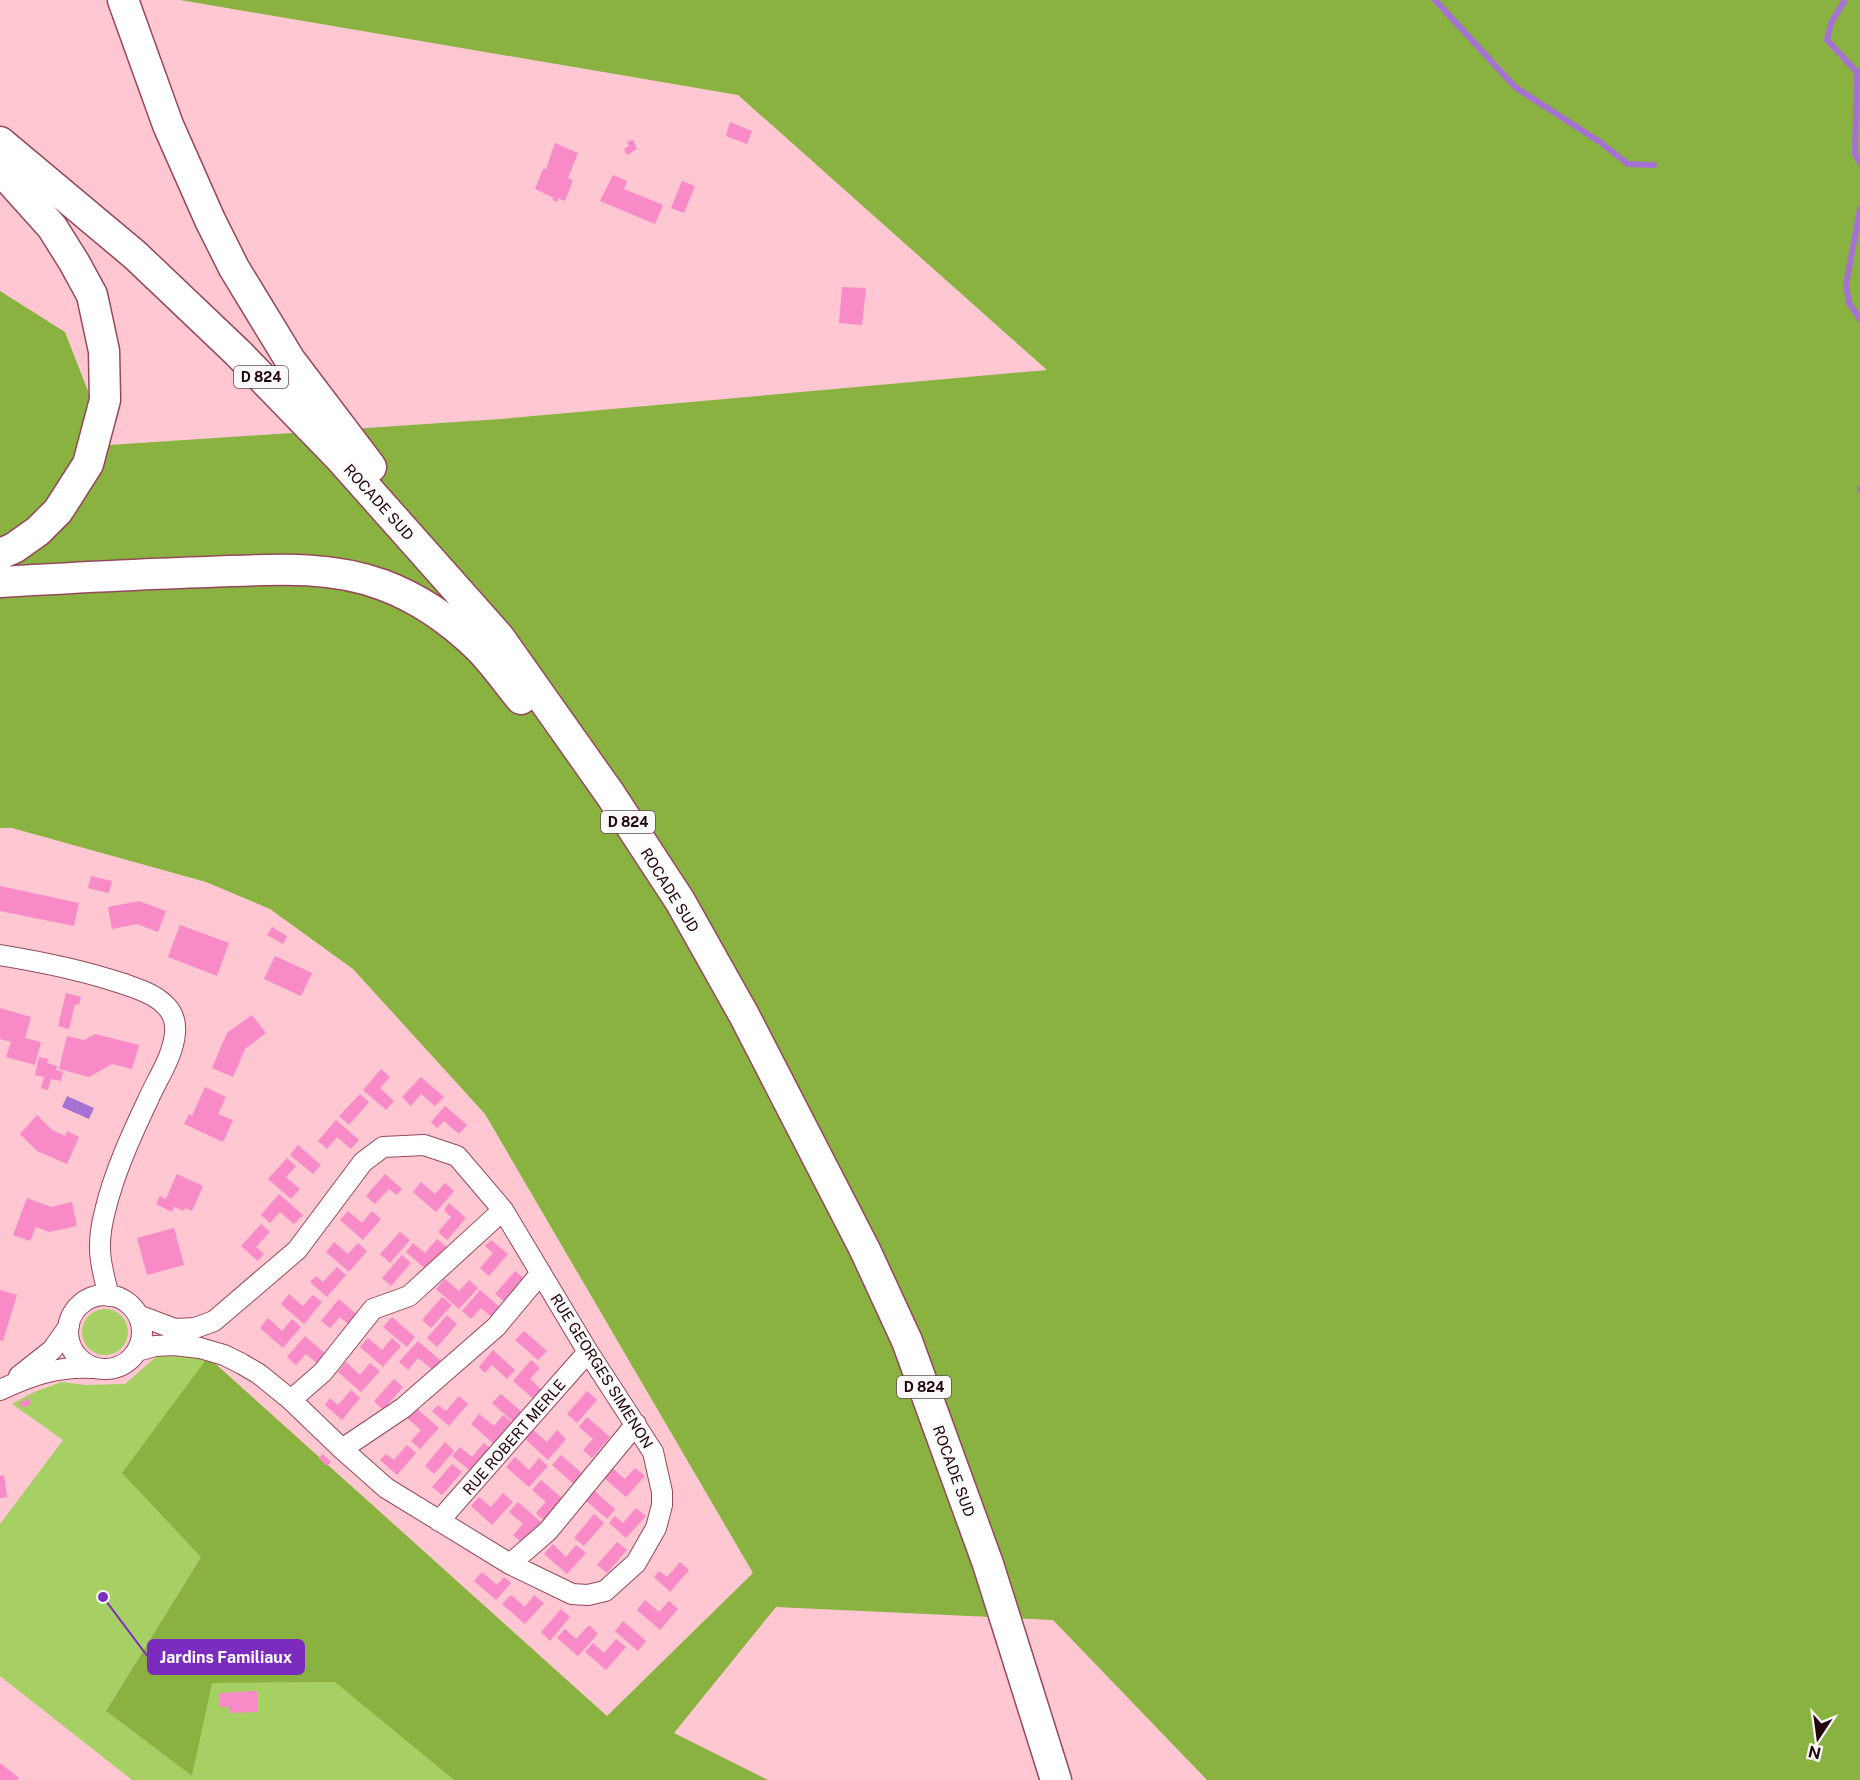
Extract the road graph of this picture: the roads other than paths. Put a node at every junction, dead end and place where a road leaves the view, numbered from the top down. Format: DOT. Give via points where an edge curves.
graph roads {
  1 [pos="123,0"];
  2 [pos="0,142"];
  3 [pos="0,169"];
  4 [pos="0,554"];
  5 [pos="0,582"];
  6 [pos="499,637"];
  7 [pos="0,955"];
  8 [pos="744,1015"];
  9 [pos="503,1210"];
  10 [pos="541,1273"];
  11 [pos="109,1296"];
  12 [pos="138,1315"];
  13 [pos="69,1326"];
  14 [pos="137,1351"];
  15 [pos="588,1352"];
  16 [pos="93,1368"];
  17 [pos="1,1390"];
  18 [pos="291,1400"];
  19 [pos="636,1424"];
  20 [pos="342,1449"];
  21 [pos="440,1521"];
  22 [pos="510,1564"];
  23 [pos="1056,1780"];
  1 -- 6 [label="main road" via="168,125 234,268 290,360"];
  2 -- 6 [label="main road, ROCADE SUD / D 824" via="135,255 238,353 340,458"];
  3 -- 4 [label="main road" via="52,227 92,295 104,351 105,400 88,464 58,511 38,531"];
  5 -- 8 [label="main road" via="317,570 383,585 414,600 448,621 478,648 529,708"];
  6 -- 8 [label="main road, ROCADE SUD / D 824" via="610,794 673,892"];
  7 -- 11 [label="street" via="63,966 143,991 165,1005 175,1024 171,1052 113,1181 104,1212 99,1245"];
  8 -- 23 [label="main road, ROCADE SUD / D 824" via="866,1250 907,1341 988,1564"];
  9 -- 10 [label="street, RUE GEORGES SIMENON"];
  9 -- 12 [label="street, RUE GEORGES SIMENON" via="458,1156 424,1145 383,1147 363,1162 297,1250 214,1321 195,1328 175,1329"];
  9 -- 18 [label="street" via="409,1296 373,1309 323,1372"];
  10 -- 15 [label="street, RUE GEORGES SIMENON"];
  10 -- 20 [label="street" via="496,1328 403,1408"];
  11 -- 12 [label="street" via="126,1302"];
  11 -- 13 [label="street" via="98,1296 78,1306"];
  12 -- 14 [label="street" via="142,1329"];
  13 -- 16 [label="street" via="68,1336 76,1356"];
  13 -- 17 [label="street" via="52,1350"];
  14 -- 16 [label="street" via="124,1365"];
  14 -- 18 [label="street, RUE GEORGES SIMENON" via="174,1345 224,1355 259,1374"];
  15 -- 19 [label="street, RUE GEORGES SIMENON"];
  15 -- 21 [label="street, RUE ROBERT MERLE"];
  16 -- 17 [label="street" via="48,1371"];
  18 -- 20 [label="street, RUE GEORGES SIMENON"];
  19 -- 22 [label="street" via="548,1531"];
  19 -- 22 [label="street, RUE GEORGES SIMENON" via="653,1452 662,1505 652,1537 636,1563 605,1591 588,1595 572,1594"];
  20 -- 21 [label="street, RUE GEORGES SIMENON" via="386,1488"];
  21 -- 22 [label="street, RUE GEORGES SIMENON"];
}
